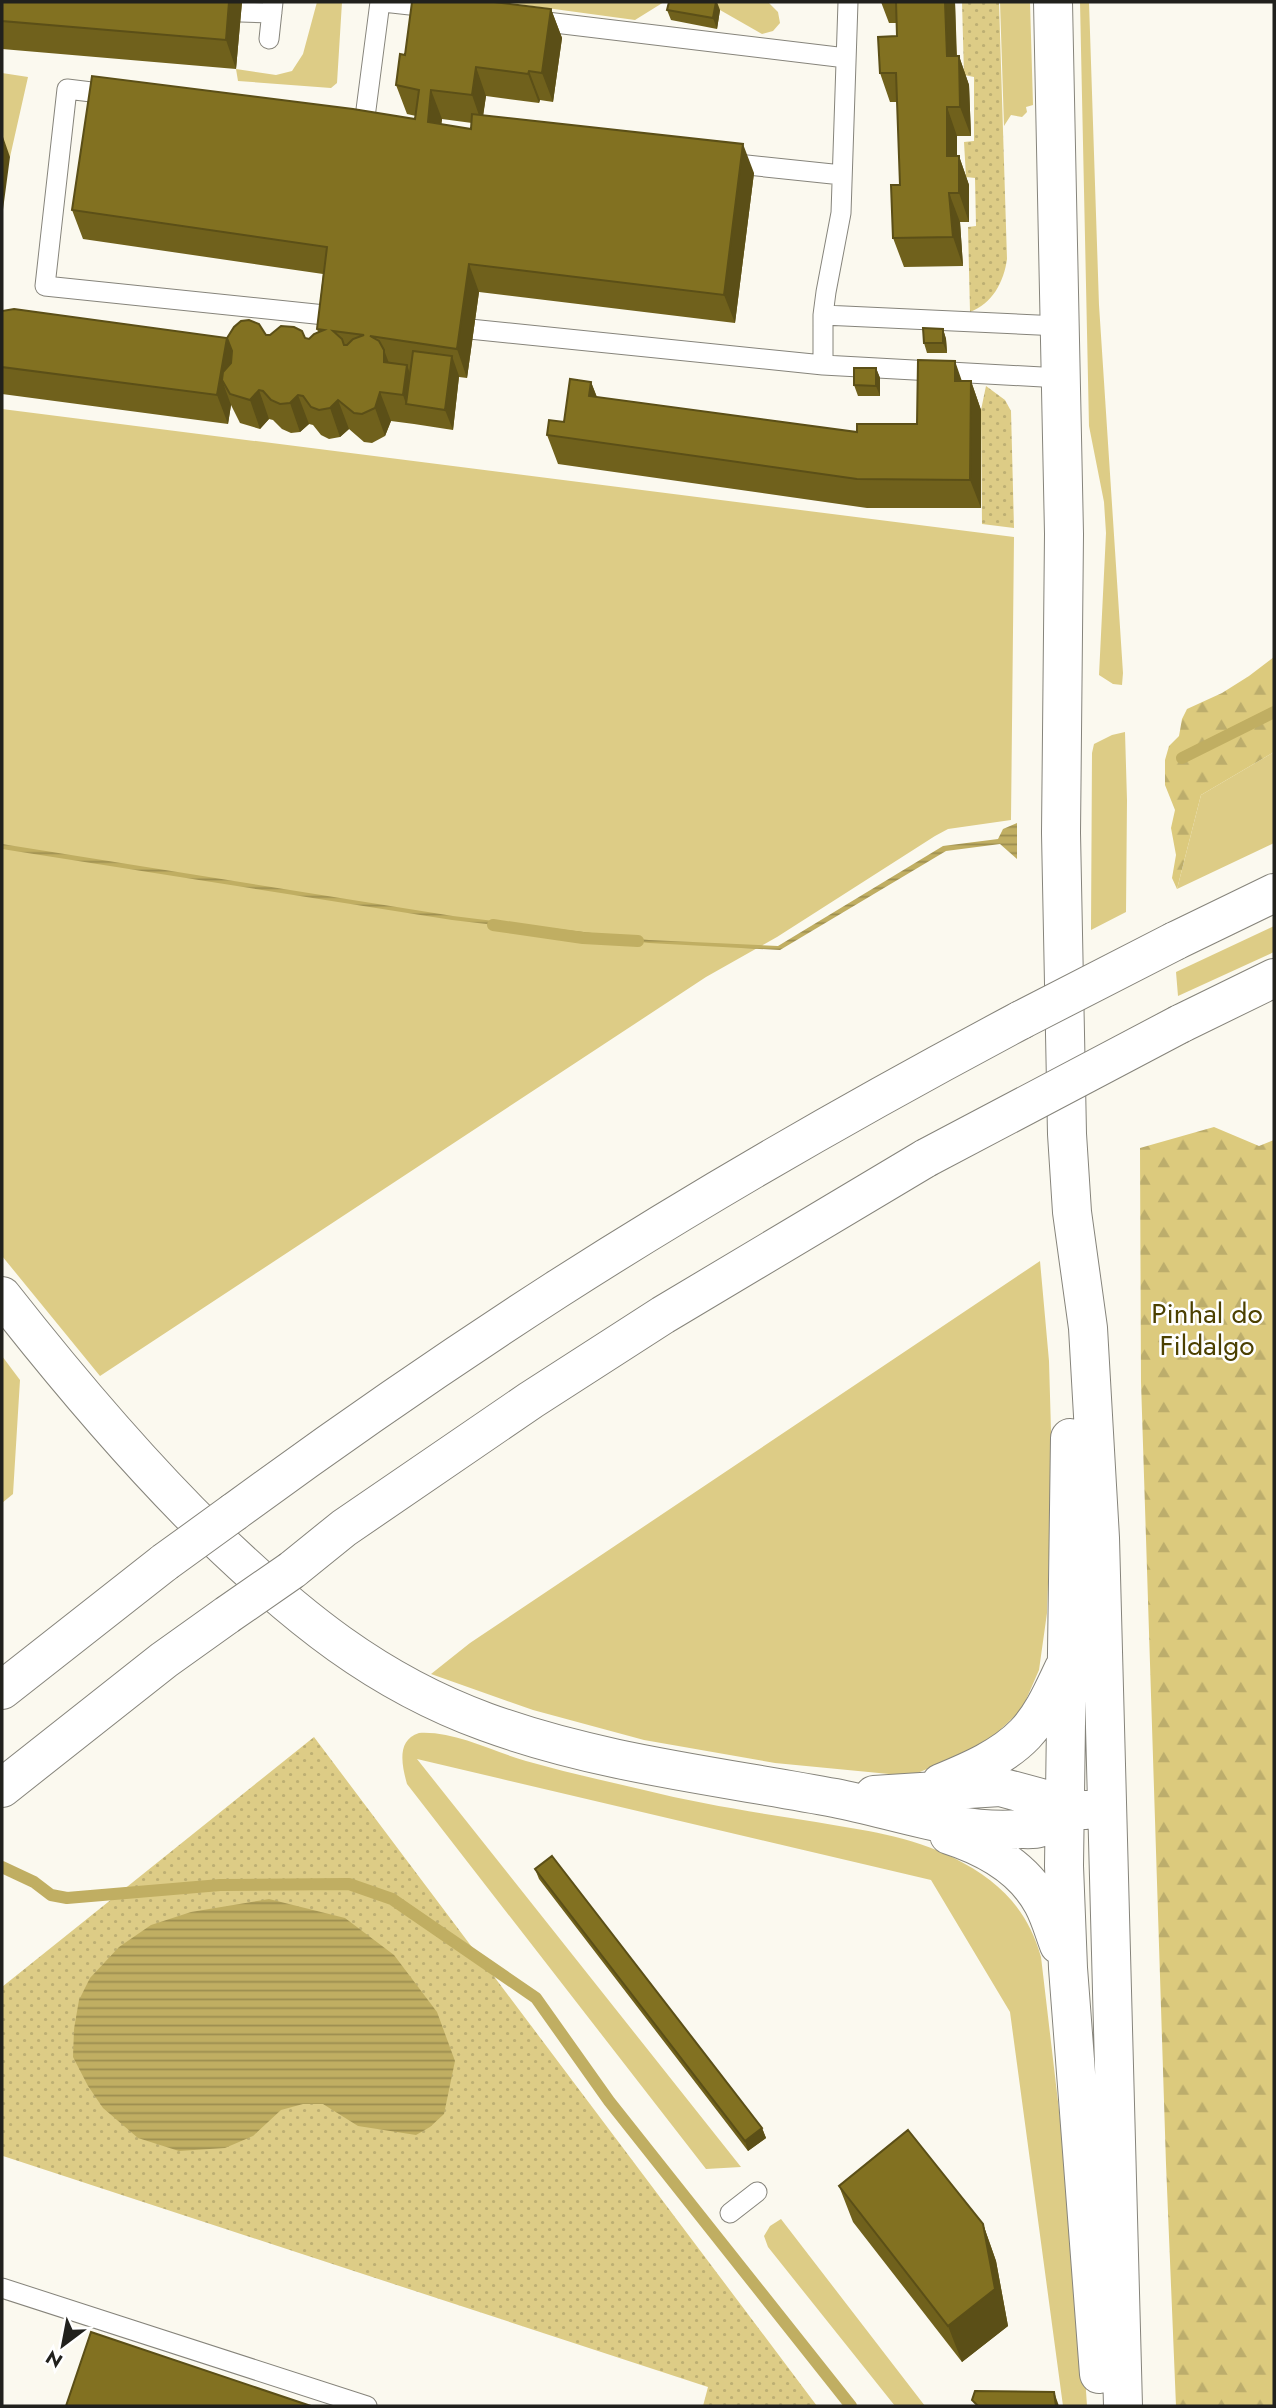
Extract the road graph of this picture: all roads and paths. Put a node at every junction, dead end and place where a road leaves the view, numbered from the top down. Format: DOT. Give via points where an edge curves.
graph roads {
  1 [pos="381,2"];
  2 [pos="848,2"];
  3 [pos="1053,2"];
  4 [pos="273,8"];
  5 [pos="450,10"];
  6 [pos="241,12"];
  7 [pos="518,18"];
  8 [pos="269,39"];
  9 [pos="846,58"];
  10 [pos="135,97"];
  11 [pos="391,128"];
  12 [pos="705,161"];
  13 [pos="842,175"];
  14 [pos="823,315"];
  15 [pos="365,319"];
  16 [pos="434,326"];
  17 [pos="1059,326"];
  18 [pos="823,365"];
  19 [pos="1060,378"];
  20 [pos="1274,893"];
  21 [pos="1274,978"];
  22 [pos="1072,1212"];
  23 [pos="2,1296"];
  24 [pos="1068,1660"];
  25 [pos="2,1690"];
  26 [pos="2,1788"];
  27 [pos="921,1791"];
  28 [pos="834,1798"];
  29 [pos="1064,1810"];
  30 [pos="1107,1811"];
  31 [pos="1068,1968"];
  32 [pos="757,2192"];
  33 [pos="730,2213"];
  34 [pos="2,2288"];
  35 [pos="367,2406"];
  36 [pos="1101,2406"];
  37 [pos="1123,2406"];
  1 -- 5 [label="lane"];
  1 -- 11 [label="lane" via="357,124"];
  2 -- 9 [label="lane"];
  3 -- 17 [label="main road"];
  4 -- 6 [label="lane"];
  4 -- 8 [label="lane"];
  7 -- 9 [label="lane"];
  9 -- 13 [label="lane"];
  10 -- 15 [label="lane" via="67,89 46,286"];
  12 -- 13 [label="lane"];
  13 -- 14 [label="lane" via="841,213"];
  14 -- 17 [label="lane"];
  14 -- 18 [label="lane"];
  16 -- 18 [label="lane"];
  17 -- 19 [label="main road"];
  18 -- 19 [label="lane"];
  19 -- 22 [label="main road" via="1064,534 1061,897"];
  20 -- 25 [label="main road, bridge" via="1021,1020 823,1129 588,1270 234,1511"];
  21 -- 26 [label="main road, bridge" via="926,1158 663,1315 344,1528 153,1668"];
  22 -- 24 [label="main road"];
  22 -- 30 [label="main road" via="1088,1328 1100,1538"];
  23 -- 28 [label="main road" via="106,1424 180,1504 290,1608 369,1666 452,1708 532,1736 671,1770"];
  24 -- 27 [label="main road" via="1046,1706 1025,1734 971,1770"];
  24 -- 29 [label="main road"];
  27 -- 28 [label="main road"];
  27 -- 29 [label="main road" via="1000,1787 1045,1799"];
  28 -- 29 [label="main road" via="977,1830 1039,1828"];
  28 -- 31 [label="main road" via="975,1844 1015,1869 1043,1903"];
  29 -- 30 [label="main road"];
  29 -- 31 [label="main road"];
  30 -- 37 [label="main road"];
  31 -- 36 [label="main road"];
  32 -- 33 [label="lane"];
  34 -- 35 [label="lane"];
}
